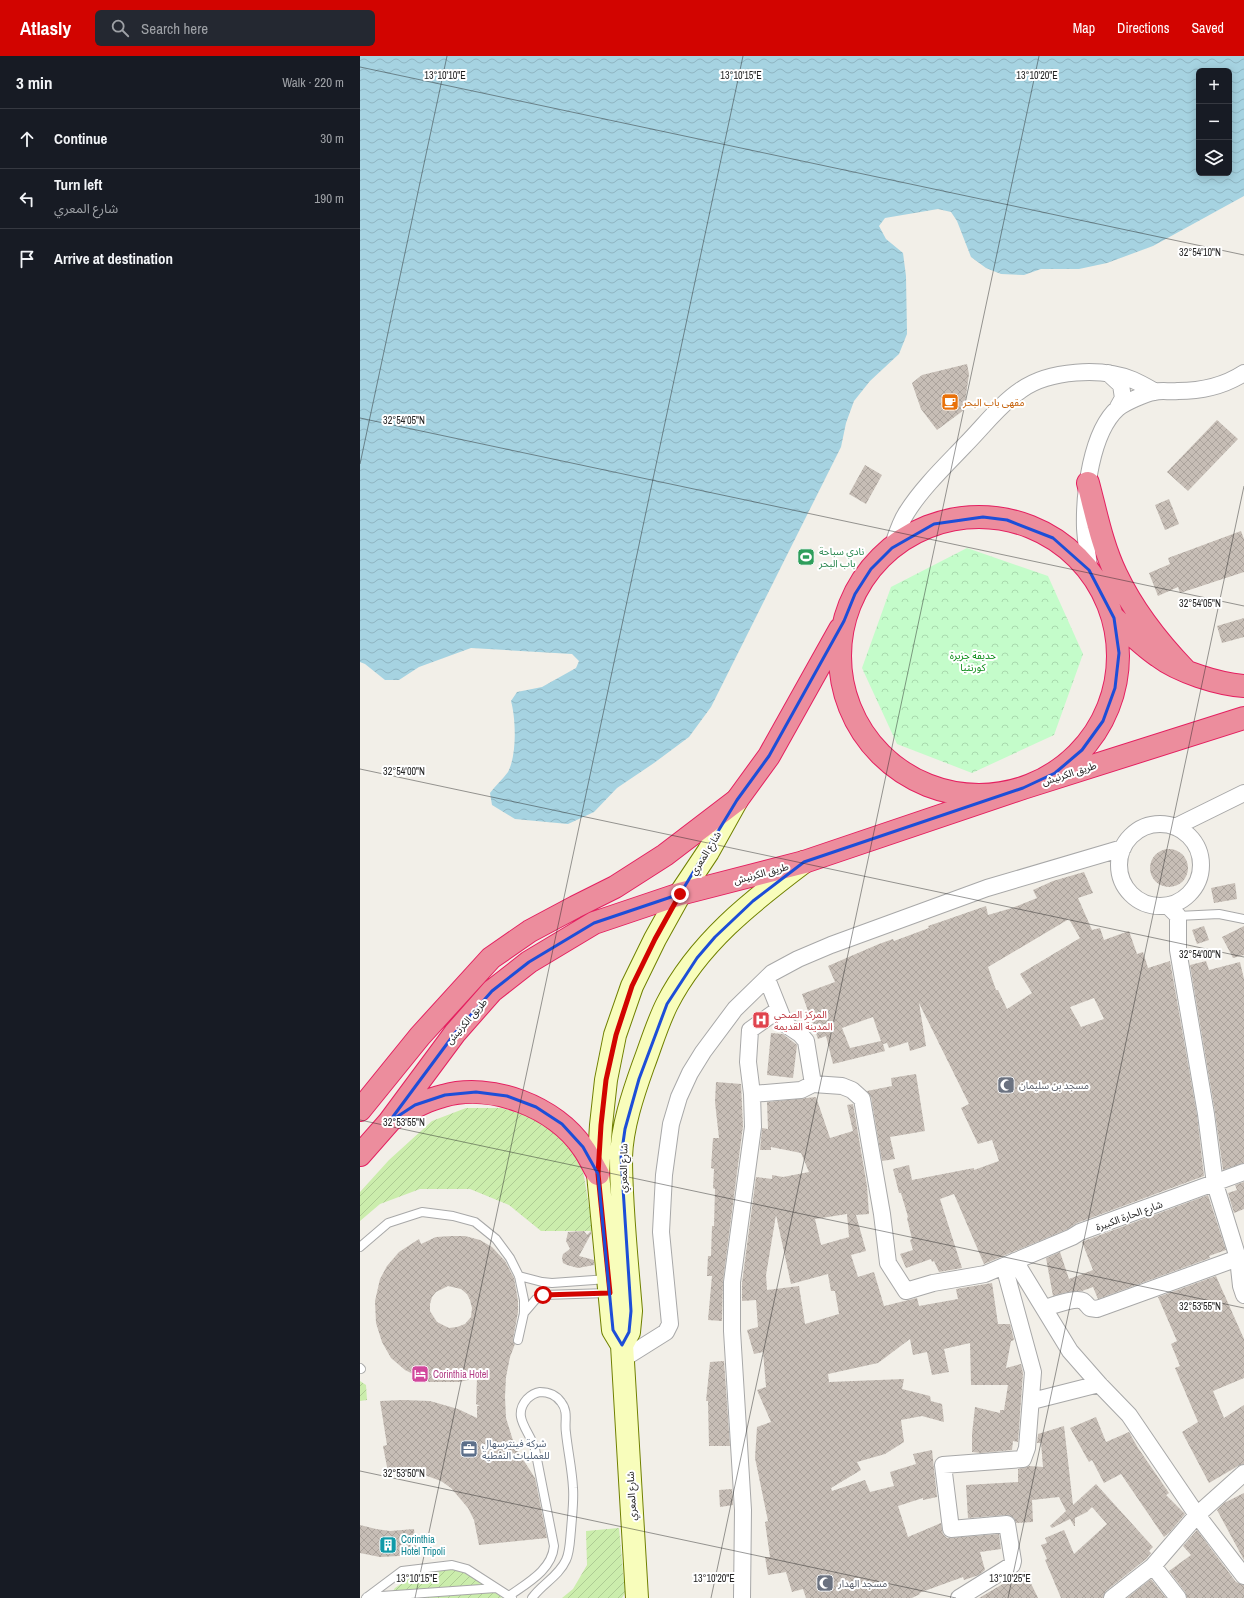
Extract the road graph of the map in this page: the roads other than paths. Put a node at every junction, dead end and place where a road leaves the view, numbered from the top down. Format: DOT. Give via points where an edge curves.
graph roads {
  1 [pos="1108,373"];
  2 [pos="1244,373"];
  3 [pos="1154,391"];
  4 [pos="1118,407"];
  5 [pos="1088,482"];
  6 [pos="892,548"];
  7 [pos="1089,570"];
  8 [pos="1114,618"];
  9 [pos="844,621"];
  10 [pos="1186,671"];
  11 [pos="1244,686"];
  12 [pos="1244,718"];
  13 [pos="1023,788"];
  14 [pos="1244,792"];
  15 [pos="737,800"];
  16 [pos="1175,827"];
  17 [pos="1123,848"];
  18 [pos="804,862"];
  19 [pos="680,894"];
  20 [pos="1173,911"];
  21 [pos="1244,918"];
  22 [pos="767,979"];
  23 [pos="778,1010"];
  24 [pos="729,1016"];
  25 [pos="750,1030"];
  26 [pos="813,1084"];
  27 [pos="752,1094"];
  28 [pos="360,1110"];
  29 [pos="389,1122"];
  30 [pos="360,1155"];
  31 [pos="1244,1172"];
  32 [pos="598,1174"];
  33 [pos="1215,1184"];
  34 [pos="360,1247"];
  35 [pos="1238,1258"];
  36 [pos="1010,1263"];
  37 [pos="519,1276"];
  38 [pos="609,1286"];
  39 [pos="1244,1294"];
  40 [pos="1044,1308"];
  41 [pos="524,1313"];
  42 [pos="518,1340"];
  43 [pos="623,1352"];
  44 [pos="1099,1384"];
  45 [pos="1032,1401"];
  46 [pos="1244,1473"];
  47 [pos="1197,1515"];
  48 [pos="1153,1566"];
  49 [pos="1244,1576"];
  50 [pos="496,1588"];
  51 [pos="510,1597"];
  52 [pos="366,1598"];
  53 [pos="532,1598"];
  54 [pos="637,1598"];
  55 [pos="742,1598"];
  56 [pos="959,1598"];
  57 [pos="1112,1598"];
  58 [pos="1178,1598"];
  1 -- 3 [label="street" via="1132,380"];
  1 -- 4 [label="street" via="1121,385 1123,398"];
  1 -- 6 [label="street" via="1069,373 1056,376 1032,383 1013,397 949,462 907,512"];
  2 -- 3 [label="street" via="1234,380 1209,388"];
  3 -- 4 [label="street"];
  4 -- 5 [label="street" via="1102,431 1096,446"];
  5 -- 7 [label="street" via="1085,529"];
  5 -- 10 [label="highway" via="1115,573 1136,610"];
  6 -- 7 [label="highway" via="912,534 934,524 983,517 1031,527 1053,538 1072,552"];
  6 -- 9 [label="highway" via="871,569 855,594"];
  7 -- 8 [label="highway"];
  8 -- 10 [label="highway" via="1159,657"];
  8 -- 13 [label="highway" via="1119,653 1115,688 1103,721 1082,750 1055,773"];
  9 -- 13 [label="highway" via="840,650 842,680 848,701 865,735 884,757 908,775 935,787 964,794 994,794"];
  9 -- 15 [label="highway" via="769,756"];
  10 -- 11 [label="highway" via="1229,685"];
  12 -- 13 [label="highway, طريق الكرنيش"];
  13 -- 18 [label="highway, طريق الكرنيش"];
  14 -- 16 [label="street"];
  15 -- 19 [label="street, شارع المعري" via="708,852"];
  15 -- 28 [label="highway" via="666,855 621,883 530,931 491,958 420,1036"];
  16 -- 17 [label="street" via="1146,827 1128,839"];
  16 -- 20 [label="street" via="1184,832 1197,847 1201,869 1198,882 1191,893 1180,901"];
  17 -- 20 [label="street" via="1120,872 1131,895 1142,902"];
  17 -- 22 [label="street" via="987,888 896,921 798,959 772,973"];
  18 -- 19 [label="highway, طريق الكرنيش"];
  18 -- 43 [label="street, شارع المعري" via="753,901 711,942 682,979 667,1004 657,1029 639,1079 625,1129 621,1157 630,1311 629,1332"];
  19 -- 29 [label="highway, طريق الكرنيش" via="594,924 529,962 498,986 454,1033"];
  19 -- 32 [label="street, شارع المعري" via="632,986 616,1035 606,1080"];
  20 -- 21 [label="lane"];
  20 -- 33 [label="street"];
  22 -- 23 [label="street"];
  22 -- 24 [label="street"];
  23 -- 25 [label="street"];
  23 -- 26 [label="street" via="785,1024 806,1040"];
  24 -- 25 [label="street"];
  24 -- 43 [label="street" via="690,1073 671,1124 664,1175 661,1232 670,1324 666,1332"];
  25 -- 27 [label="street" via="748,1062"];
  26 -- 27 [label="street" via="801,1090"];
  26 -- 36 [label="street, شارع الحارة الكبيرة" via="842,1086 852,1090 862,1099 888,1264 906,1291 933,1283 985,1274"];
  27 -- 55 [label="street" via="753,1127 732,1282 732,1330 743,1510"];
  29 -- 30 [label="highway, طريق الكرنيش"];
  29 -- 32 [label="highway" via="415,1105 445,1095 476,1092 507,1096 536,1107 562,1124 583,1147"];
  31 -- 33 [label="street, شارع الحارة الكبيرة"];
  32 -- 38 [label="street, شارع المعري"];
  33 -- 35 [label="street"];
  33 -- 36 [label="street, شارع الحارة الكبيرة" via="1080,1232"];
  34 -- 37 [label="lane" via="388,1223 402,1218 422,1212 453,1216 475,1222 496,1239"];
  35 -- 39 [label="street"];
  35 -- 40 [label="street" via="1097,1309 1090,1308 1080,1300"];
  36 -- 40 [label="street"];
  36 -- 45 [label="street" via="1033,1372"];
  37 -- 38 [label="lane" via="542,1282"];
  37 -- 41 [label="lane"];
  38 -- 41 [label="lane" via="543,1295"];
  38 -- 43 [label="street, شارع المعري" via="613,1330"];
  40 -- 44 [label="street" via="1070,1351"];
  41 -- 42 [label="lane"];
  43 -- 54 [label="street, شارع المعري"];
  44 -- 45 [label="street"];
  44 -- 47 [label="street" via="1129,1415"];
  45 -- 56 [label="street" via="1023,1459 942,1465 951,1529 1007,1524 1014,1556 1012,1565"];
  46 -- 47 [label="street"];
  47 -- 48 [label="street"];
  47 -- 49 [label="street"];
  48 -- 57 [label="street"];
  48 -- 58 [label="street"];
  50 -- 51 [label="lane"];
  50 -- 52 [label="lane"];
  50 -- 52 [label="lane" via="467,1569 452,1565 402,1571"];
  51 -- 53 [label="lane" via="548,1566 554,1551 535,1449 520,1417 524,1403 533,1393 541,1392 556,1396 567,1413 565,1431 573,1489 567,1560 557,1574"];
}
